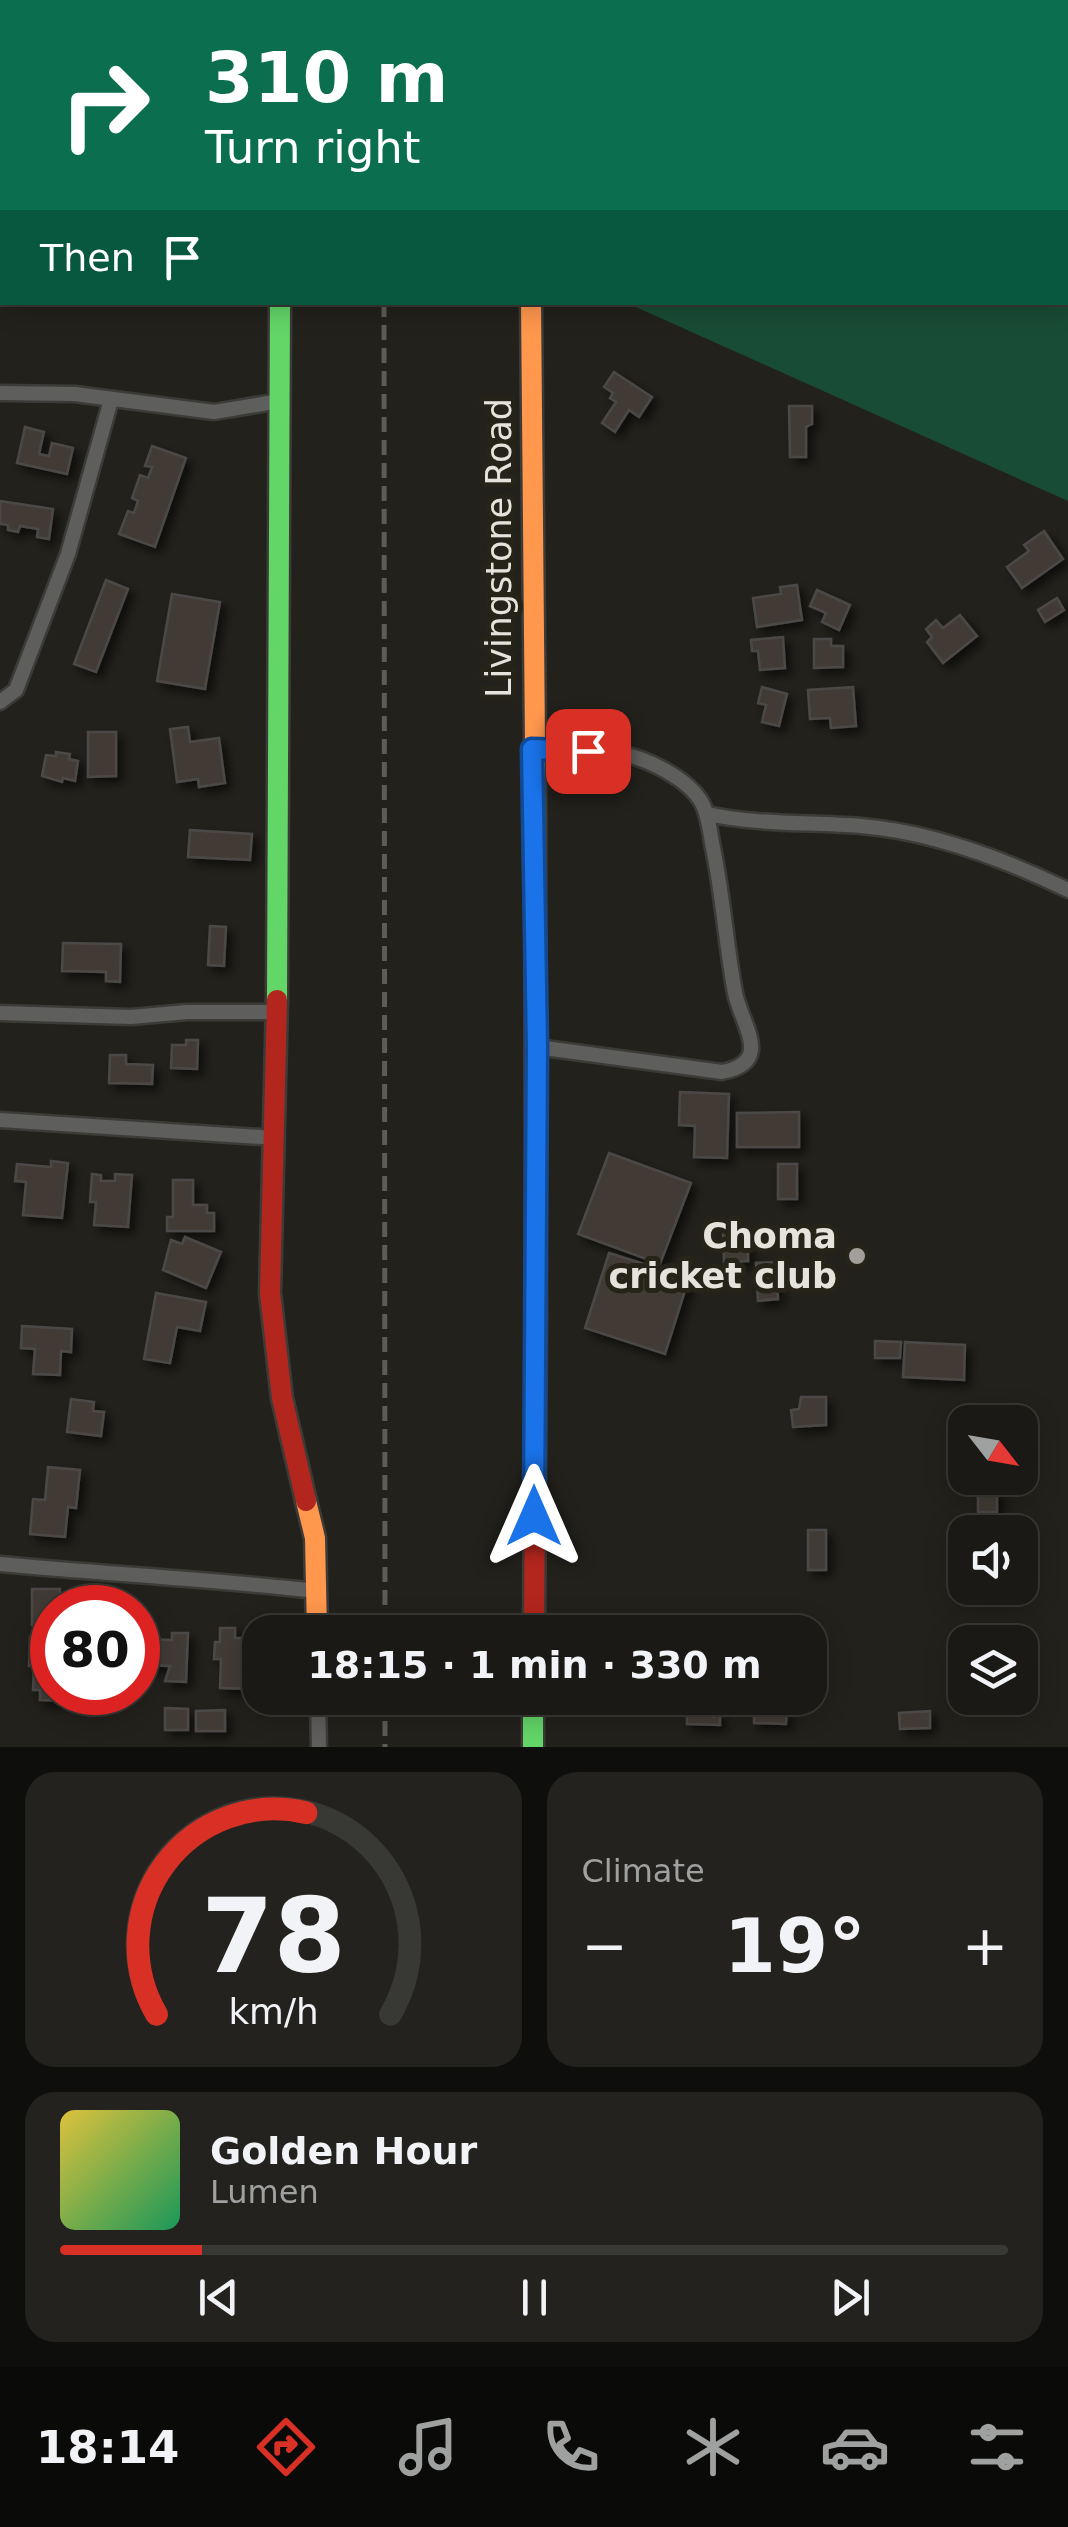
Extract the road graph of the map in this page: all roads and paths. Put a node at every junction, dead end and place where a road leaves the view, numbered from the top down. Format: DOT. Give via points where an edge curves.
graph roads {
  1 [pos="280,305"];
  2 [pos="531,305"];
  3 [pos="0,393"];
  4 [pos="112,400"];
  5 [pos="280,401"];
  6 [pos="0,702"];
  7 [pos="532,749"];
  8 [pos="706,814"];
  9 [pos="1068,890"];
  10 [pos="276,1012"];
  11 [pos="0,1013"];
  12 [pos="537,1047"];
  13 [pos="0,1120"];
  14 [pos="276,1138"];
  15 [pos="0,1564"];
  16 [pos="316,1592"];
  17 [pos="317,1615"];
  18 [pos="534,1615"];
  19 [pos="318,1715"];
  20 [pos="533,1715"];
  21 [pos="318,1747"];
  22 [pos="533,1747"];
  1 -- 5 [label="main road"];
  2 -- 7 [label="main road, Livingstone Road"];
  3 -- 4 [label="street"];
  4 -- 5 [label="street" via="214,412"];
  4 -- 6 [label="street" via="68,554 16,690"];
  5 -- 10 [label="main road"];
  7 -- 8 [label="street" via="620,753 688,786"];
  7 -- 12 [label="main road, Livingstone Road"];
  8 -- 9 [label="street" via="921,837 1018,866"];
  8 -- 12 [label="street" via="734,987 751,1038 747,1062 722,1072"];
  10 -- 11 [label="street"];
  10 -- 14 [label="main road"];
  12 -- 18 [label="main road, Livingstone Road"];
  13 -- 14 [label="street"];
  14 -- 16 [label="main road" via="270,1292 282,1398 315,1538"];
  15 -- 16 [label="street"];
  16 -- 17 [label="main road"];
  19 -- 21 [label="street"];
  20 -- 22 [label="main road"];
}
